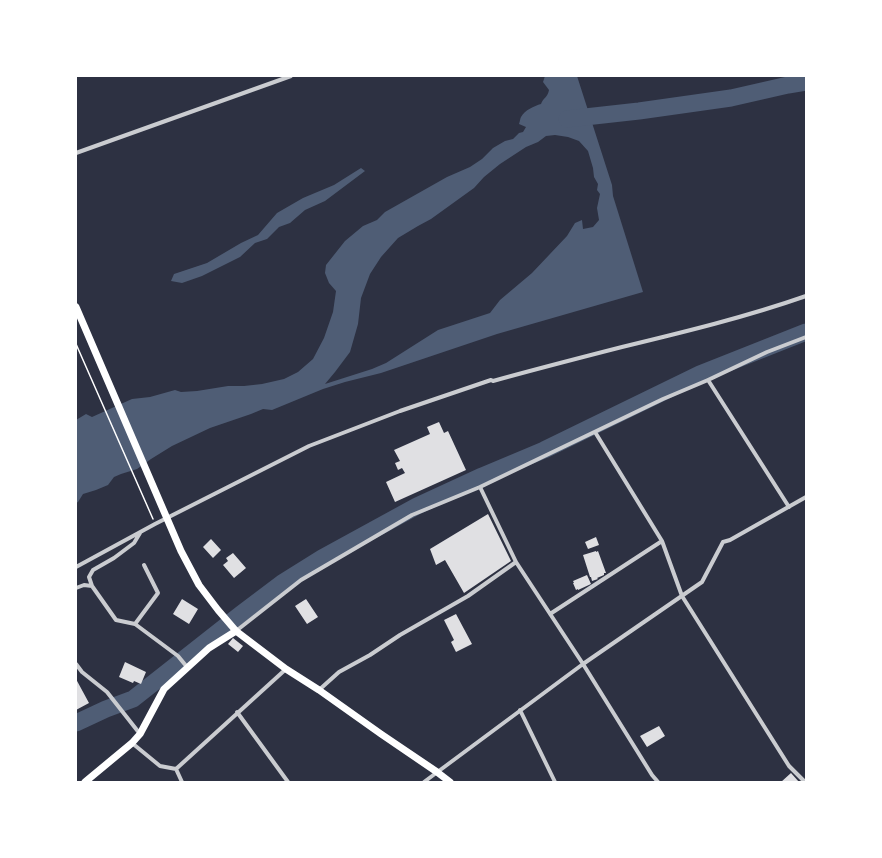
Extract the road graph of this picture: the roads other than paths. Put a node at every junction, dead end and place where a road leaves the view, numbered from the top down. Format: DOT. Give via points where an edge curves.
graph roads {
  1 [pos="291,76"];
  2 [pos="76,153"];
  3 [pos="806,296"];
  4 [pos="76,308"];
  5 [pos="806,338"];
  6 [pos="708,380"];
  7 [pos="595,432"];
  8 [pos="480,486"];
  9 [pos="806,497"];
  10 [pos="789,507"];
  11 [pos="168,518"];
  12 [pos="140,533"];
  13 [pos="662,541"];
  14 [pos="516,562"];
  15 [pos="144,565"];
  16 [pos="76,567"];
  17 [pos="92,586"];
  18 [pos="76,588"];
  19 [pos="682,596"];
  20 [pos="550,614"];
  21 [pos="135,624"];
  22 [pos="234,629"];
  23 [pos="76,664"];
  24 [pos="583,664"];
  25 [pos="186,666"];
  26 [pos="286,669"];
  27 [pos="319,690"];
  28 [pos="520,710"];
  29 [pos="237,712"];
  30 [pos="140,734"];
  31 [pos="132,743"];
  32 [pos="176,769"];
  33 [pos="437,772"];
  34 [pos="85,782"];
  35 [pos="182,782"];
  36 [pos="288,782"];
  37 [pos="424,782"];
  38 [pos="450,782"];
  39 [pos="555,782"];
  40 [pos="658,782"];
  41 [pos="805,782"];
  1 -- 2 [label="street"];
  3 -- 11 [label="street" via="701,328 491,380 400,411 309,446"];
  4 -- 11 [label="main road"];
  5 -- 6 [label="street" via="767,352"];
  6 -- 7 [label="street"];
  6 -- 10 [label="street"];
  7 -- 8 [label="street"];
  7 -- 13 [label="street"];
  8 -- 14 [label="street"];
  8 -- 22 [label="street" via="412,514 301,580"];
  9 -- 10 [label="street"];
  10 -- 19 [label="street" via="723,542 702,582"];
  11 -- 12 [label="street"];
  11 -- 22 [label="main road" via="181,551 199,585"];
  12 -- 16 [label="street"];
  12 -- 17 [label="street" via="134,543 93,570 89,577"];
  13 -- 19 [label="street"];
  13 -- 20 [label="street"];
  14 -- 20 [label="street"];
  14 -- 27 [label="street" via="468,596 339,672"];
  15 -- 21 [label="street" via="158,593"];
  17 -- 18 [label="street"];
  17 -- 21 [label="street" via="116,620"];
  19 -- 24 [label="street"];
  19 -- 41 [label="street" via="789,766"];
  20 -- 24 [label="street"];
  21 -- 25 [label="street" via="178,656"];
  22 -- 25 [label="main road"];
  22 -- 26 [label="main road"];
  23 -- 30 [label="street" via="107,692"];
  24 -- 28 [label="street"];
  24 -- 40 [label="street"];
  25 -- 30 [label="main road" via="164,689"];
  26 -- 27 [label="main road"];
  26 -- 29 [label="street"];
  27 -- 33 [label="main road"];
  28 -- 33 [label="street"];
  28 -- 39 [label="street"];
  29 -- 32 [label="street"];
  29 -- 36 [label="street"];
  30 -- 31 [label="main road"];
  31 -- 32 [label="street" via="160,766"];
  31 -- 34 [label="main road"];
  32 -- 35 [label="street"];
  33 -- 37 [label="street"];
  33 -- 38 [label="main road"];
}
